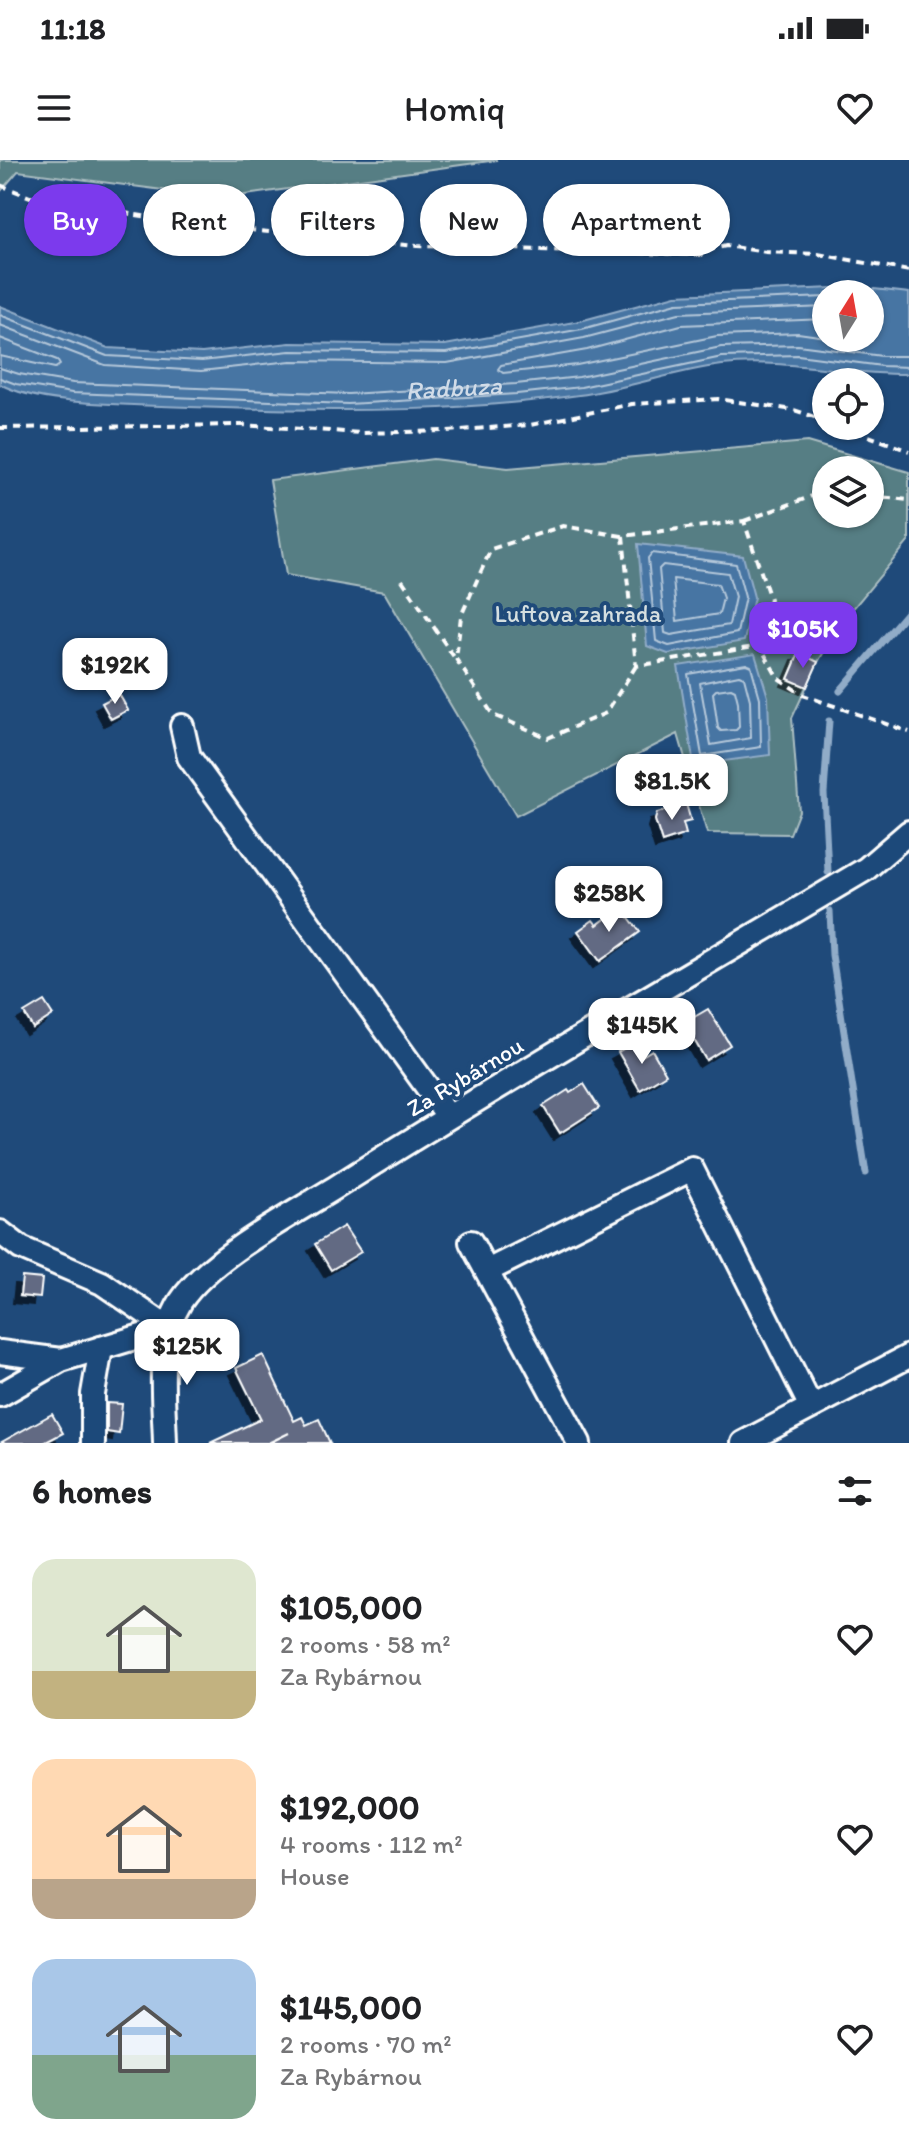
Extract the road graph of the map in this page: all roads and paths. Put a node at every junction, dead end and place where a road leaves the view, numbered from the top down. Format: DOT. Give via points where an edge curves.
graph roads {
  1 [pos="0,185"];
  2 [pos="909,271"];
  3 [pos="812,416"];
  4 [pos="0,428"];
  5 [pos="880,440"];
  6 [pos="909,451"];
  7 [pos="812,496"];
  8 [pos="884,497"];
  9 [pos="909,500"];
  10 [pos="744,521"];
  11 [pos="623,536"];
  12 [pos="402,580"];
  13 [pos="760,646"];
  14 [pos="456,659"];
  15 [pos="636,666"];
  16 [pos="182,726"];
  17 [pos="909,732"];
  18 [pos="909,832"];
  19 [pos="448,1116"];
  20 [pos="0,1232"];
  21 [pos="471,1242"];
  22 [pos="487,1271"];
  23 [pos="168,1328"];
  24 [pos="101,1348"];
  25 [pos="0,1352"];
  26 [pos="909,1356"];
  27 [pos="61,1360"];
  28 [pos="0,1395"];
  29 [pos="811,1407"];
  30 [pos="93,1443"];
  31 [pos="165,1443"];
  32 [pos="579,1443"];
  33 [pos="743,1443"];
  1 -- 2 [label="path" via="30,197 196,225 417,246 702,255 726,246 818,254"];
  3 -- 4 [label="path" via="718,399 632,404 530,425 447,431 360,433 242,425"];
  5 -- 6 [label="path"];
  7 -- 10 [label="path"];
  8 -- 9 [label="path"];
  10 -- 11 [label="path"];
  10 -- 13 [label="path" via="770,599"];
  11 -- 14 [label="path" via="563,526 491,549 461,616"];
  11 -- 15 [label="path"];
  12 -- 14 [label="path"];
  13 -- 15 [label="path"];
  13 -- 17 [label="path" via="778,678 803,695"];
  14 -- 15 [label="path" via="493,715 548,738 606,713"];
  16 -- 19 [label="street" via="189,757"];
  18 -- 19 [label="street, Za Rybárnou" via="866,869"];
  19 -- 23 [label="street, Za Rybárnou" via="217,1263 182,1301"];
  20 -- 23 [label="street" via="21,1248 102,1283"];
  21 -- 22 [label="street"];
  22 -- 29 [label="street" via="692,1169"];
  22 -- 32 [label="street"];
  23 -- 24 [label="street"];
  23 -- 31 [label="street, Za Rybárnou"];
  24 -- 27 [label="street"];
  24 -- 30 [label="street" via="93,1394"];
  25 -- 27 [label="street"];
  26 -- 29 [label="street"];
  27 -- 28 [label="street"];
  29 -- 33 [label="street"];
}
